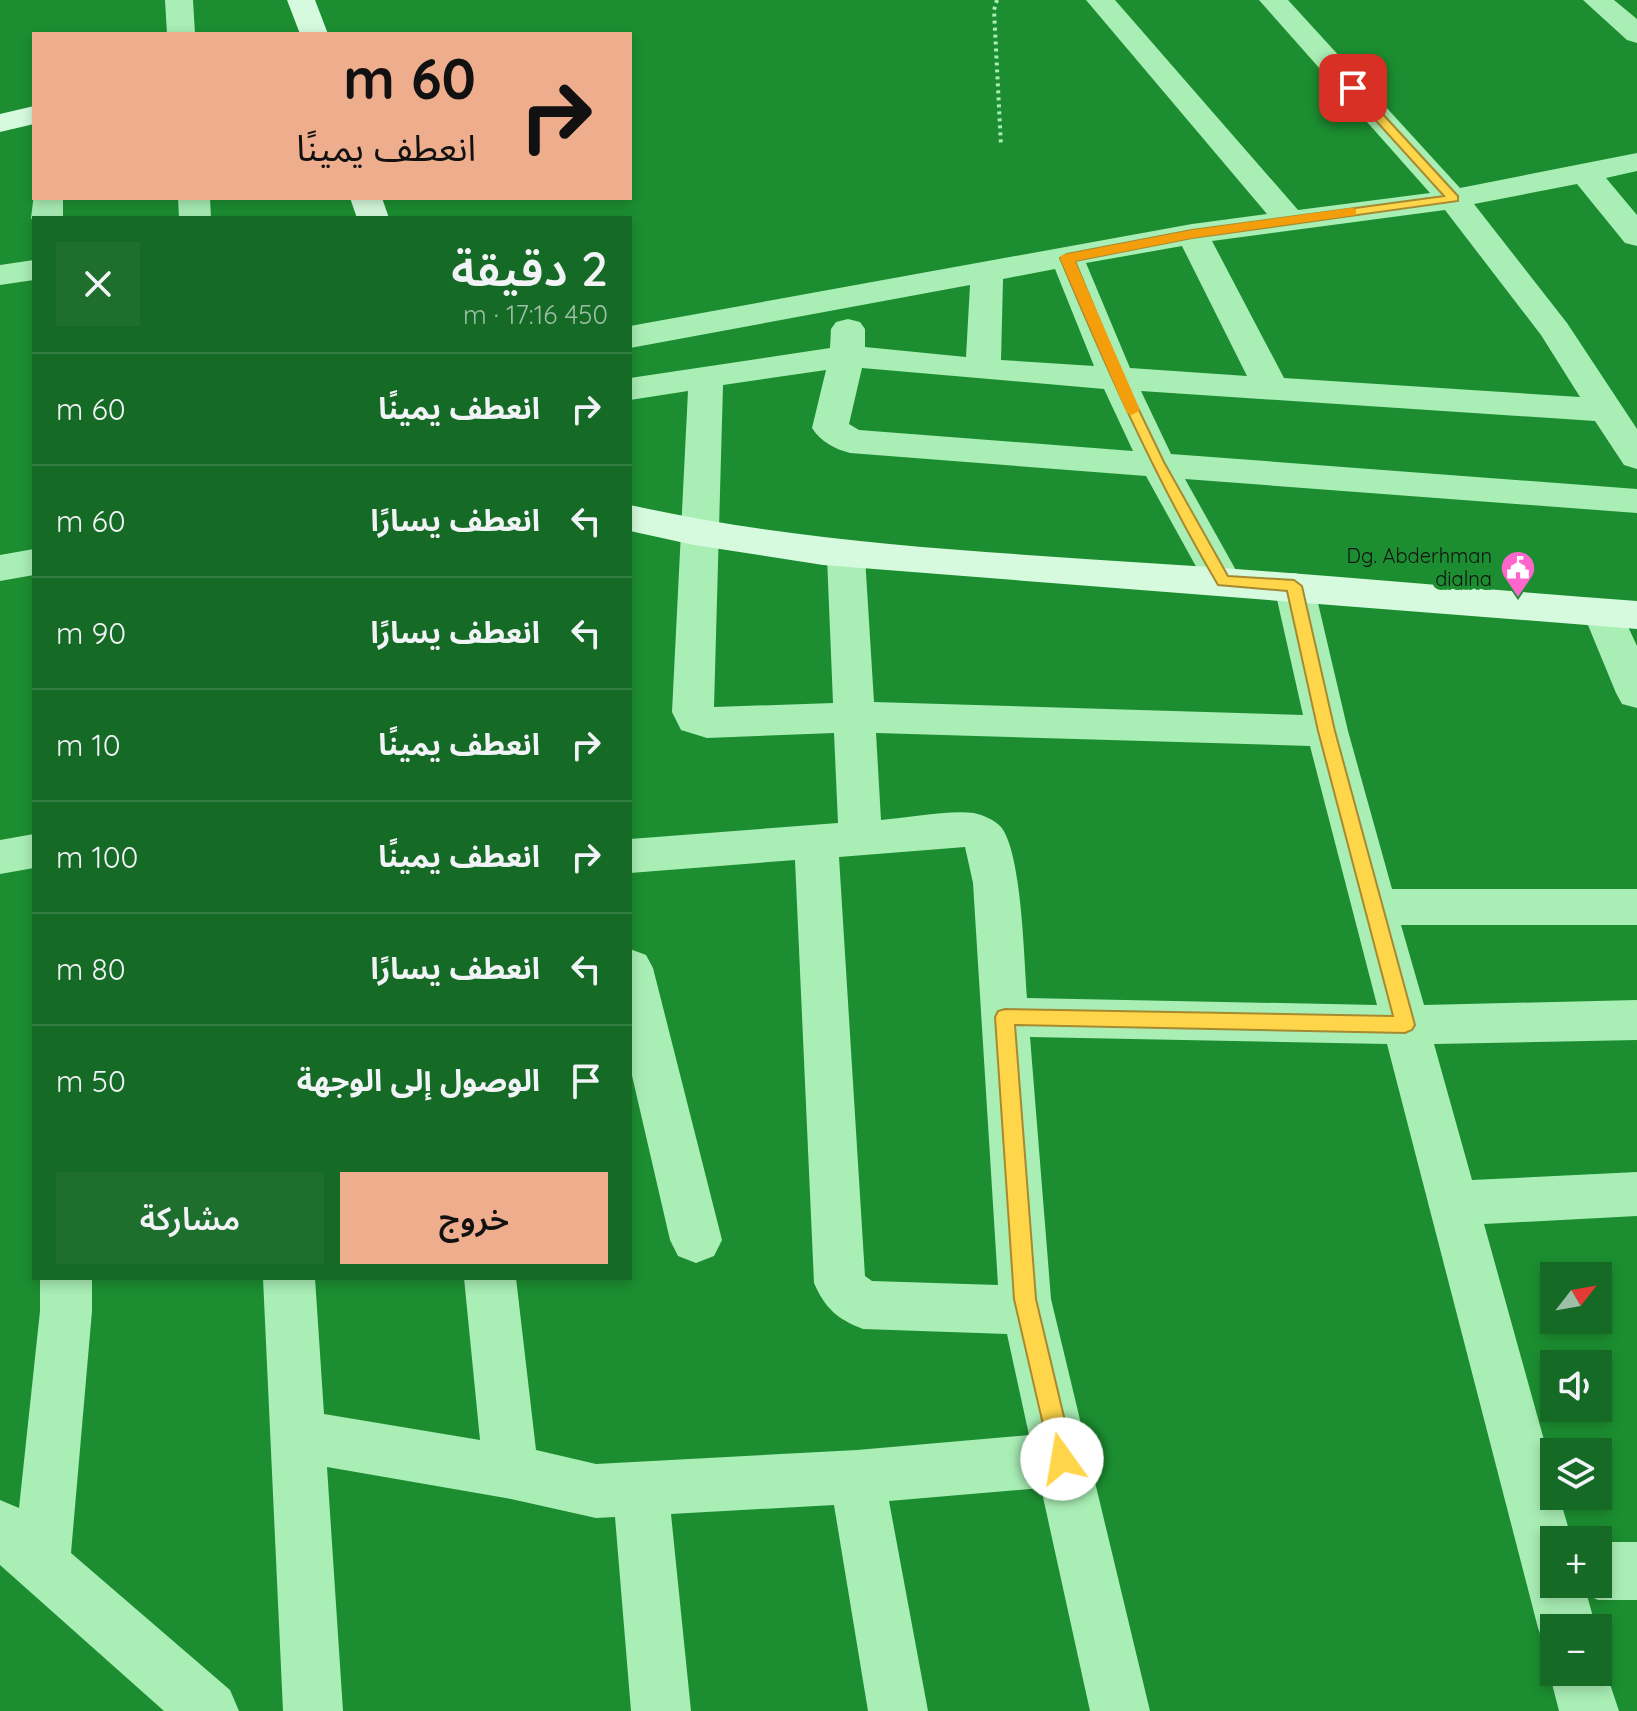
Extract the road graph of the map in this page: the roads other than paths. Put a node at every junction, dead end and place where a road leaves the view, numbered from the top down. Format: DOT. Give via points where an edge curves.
graph roads {
  1 [pos="179,0"];
  2 [pos="301,0"];
  3 [pos="1101,0"];
  4 [pos="1273,0"];
  5 [pos="1597,0"];
  6 [pos="181,32"];
  7 [pos="313,32"];
  8 [pos="1637,34"];
  9 [pos="32,115"];
  10 [pos="0,123"];
  11 [pos="1637,162"];
  12 [pos="1585,173"];
  13 [pos="1453,199"];
  14 [pos="1289,220"];
  15 [pos="1192,234"];
  16 [pos="1637,236"];
  17 [pos="1067,258"];
  18 [pos="32,270"];
  19 [pos="987,273"];
  20 [pos="0,275"];
  21 [pos="851,299"];
  22 [pos="632,337"];
  23 [pos="847,356"];
  24 [pos="983,370"];
  25 [pos="706,377"];
  26 [pos="1117,379"];
  27 [pos="632,389"];
  28 [pos="1272,390"];
  29 [pos="1607,410"];
  30 [pos="1637,457"];
  31 [pos="1157,462"];
  32 [pos="1637,501"];
  33 [pos="632,518"];
  34 [pos="699,535"];
  35 [pos="846,557"];
  36 [pos="32,562"];
  37 [pos="0,568"];
  38 [pos="1223,581"];
  39 [pos="1294,586"];
  40 [pos="1620,614"];
  41 [pos="1637,693"];
  42 [pos="852,717"];
  43 [pos="1327,731"];
  44 [pos="838,840"];
  45 [pos="32,851"];
  46 [pos="632,856"];
  47 [pos="0,857"];
  48 [pos="1374,907"];
  49 [pos="1637,907"];
  50 [pos="632,976"];
  51 [pos="1005,1017"];
  52 [pos="1637,1020"];
  53 [pos="1405,1025"];
  54 [pos="1637,1194"];
  55 [pos="1453,1203"];
  56 [pos="696,1240"];
  57 [pos="66,1280"];
  58 [pos="289,1280"];
  59 [pos="490,1280"];
  60 [pos="1027,1310"];
  61 [pos="299,1436"];
  62 [pos="1062,1459"];
  63 [pos="511,1472"];
  64 [pos="857,1477"];
  65 [pos="640,1487"];
  66 [pos="1548,1526"];
  67 [pos="21,1545"];
  68 [pos="1637,1571"];
  69 [pos="1612,1572"];
  70 [pos="1582,1686"];
  71 [pos="209,1711"];
  72 [pos="313,1711"];
  73 [pos="661,1711"];
  74 [pos="898,1711"];
  75 [pos="1120,1711"];
  76 [pos="1589,1711"];
  1 -- 6 [label="street"];
  2 -- 7 [label="main road"];
  3 -- 14 [label="street"];
  4 -- 13 [label="street"];
  5 -- 8 [label="street"];
  9 -- 10 [label="main road"];
  11 -- 12 [label="street"];
  12 -- 13 [label="street"];
  12 -- 16 [label="street"];
  13 -- 14 [label="street"];
  13 -- 29 [label="street" via="1555,330"];
  14 -- 15 [label="street"];
  15 -- 17 [label="street"];
  15 -- 28 [label="street"];
  17 -- 19 [label="street"];
  17 -- 26 [label="street"];
  18 -- 20 [label="street"];
  19 -- 21 [label="street"];
  19 -- 24 [label="street"];
  21 -- 22 [label="street"];
  21 -- 23 [label="street"];
  23 -- 24 [label="street"];
  23 -- 25 [label="street"];
  23 -- 31 [label="street" via="830,428 850,441"];
  24 -- 26 [label="street"];
  25 -- 27 [label="street"];
  25 -- 34 [label="street"];
  26 -- 28 [label="street"];
  26 -- 31 [label="street"];
  28 -- 29 [label="street"];
  29 -- 30 [label="street"];
  31 -- 32 [label="street"];
  31 -- 38 [label="street"];
  33 -- 34 [label="main road"];
  34 -- 35 [label="main road"];
  34 -- 42 [label="street" via="696,719 707,723"];
  35 -- 38 [label="main road"];
  35 -- 42 [label="street"];
  36 -- 37 [label="street"];
  38 -- 39 [label="main road"];
  39 -- 40 [label="main road"];
  39 -- 43 [label="street"];
  40 -- 41 [label="street"];
  42 -- 43 [label="street"];
  42 -- 44 [label="street"];
  43 -- 48 [label="street"];
  44 -- 46 [label="street"];
  44 -- 51 [label="street" via="973,830 985,839 995,883"];
  44 -- 60 [label="street" via="840,1283 863,1305"];
  45 -- 47 [label="street"];
  48 -- 49 [label="street"];
  48 -- 53 [label="street"];
  50 -- 56 [label="street"];
  51 -- 53 [label="street"];
  51 -- 60 [label="street"];
  52 -- 53 [label="street"];
  53 -- 55 [label="street"];
  54 -- 55 [label="street"];
  55 -- 66 [label="street"];
  57 -- 67 [label="street" via="66,1311"];
  58 -- 61 [label="street"];
  59 -- 63 [label="street"];
  60 -- 62 [label="street"];
  61 -- 63 [label="street"];
  61 -- 72 [label="street"];
  62 -- 64 [label="street"];
  62 -- 75 [label="street"];
  63 -- 65 [label="street" via="596,1491"];
  64 -- 65 [label="street"];
  64 -- 74 [label="street"];
  65 -- 73 [label="street"];
  67 -- 71 [label="street"];
  68 -- 69 [label="street"];
  70 -- 76 [label="street"];
}
